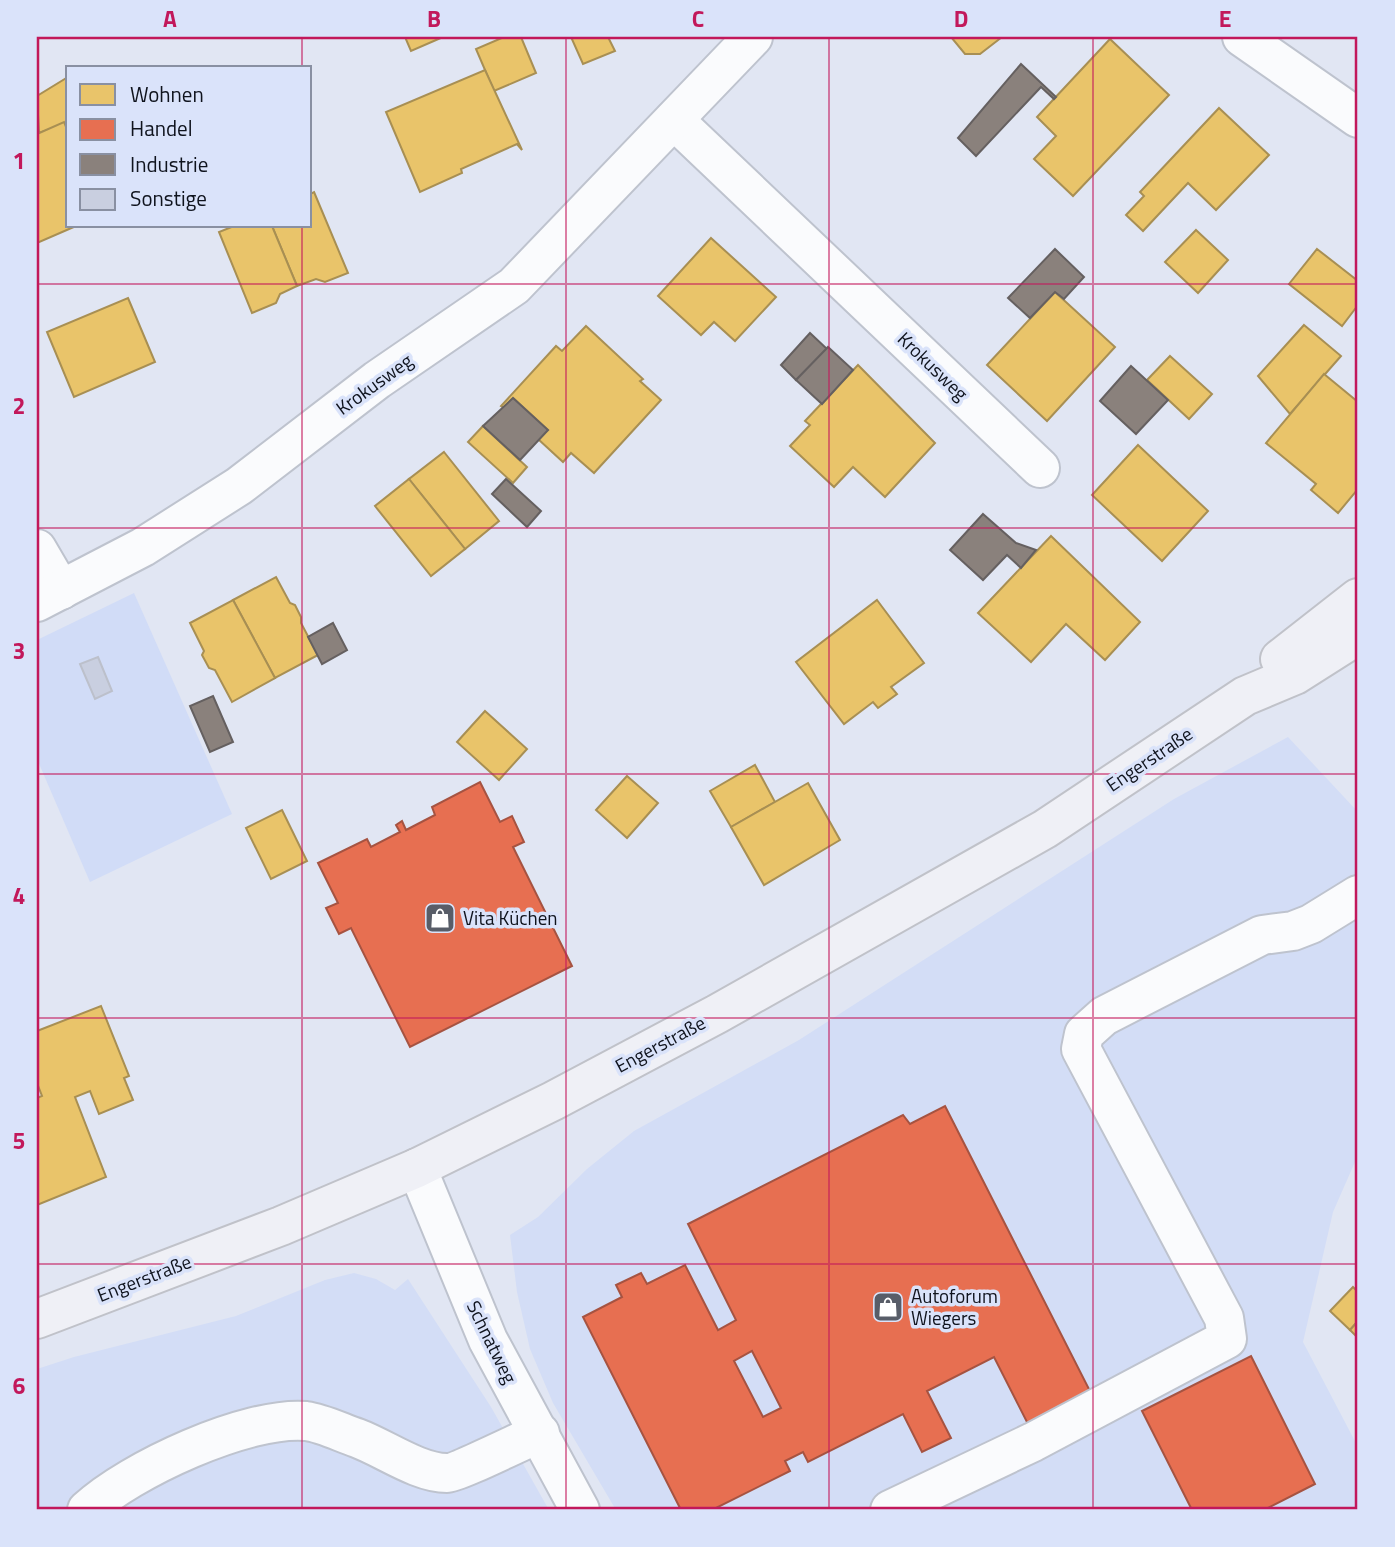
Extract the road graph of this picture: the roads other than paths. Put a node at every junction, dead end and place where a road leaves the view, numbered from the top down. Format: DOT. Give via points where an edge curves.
graph roads {
  1 [pos="753,37"];
  2 [pos="1242,37"];
  3 [pos="1358,118"];
  4 [pos="674,120"];
  5 [pos="1040,468"];
  6 [pos="37,549"];
  7 [pos="49,596"];
  8 [pos="1358,598"];
  9 [pos="1358,635"];
  10 [pos="1245,696"];
  11 [pos="1358,894"];
  12 [pos="417,1168"];
  13 [pos="37,1319"];
  14 [pos="540,1433"];
  15 [pos="87,1510"];
  16 [pos="580,1510"];
  17 [pos="890,1510"];
  1 -- 4 [label="street, Krokusweg"];
  2 -- 3 [label="street"];
  4 -- 5 [label="street, Krokusweg"];
  4 -- 7 [label="street, Krokusweg" via="514,286 377,380 239,485 143,547"];
  6 -- 7 [label="street"];
  8 -- 10 [label="main road, Engerstraße" via="1280,660"];
  9 -- 10 [label="main road, Engerstraße" via="1295,675"];
  10 -- 12 [label="main road, Engerstraße" via="1045,830 717,1014"];
  11 -- 17 [label="street" via="1302,928 1262,934 1104,1016 1084,1034 1080,1049 1224,1318 1227,1339 1033,1442"];
  12 -- 13 [label="main road, Engerstraße" via="281,1226"];
  12 -- 14 [label="street, Schnatweg" via="488,1340"];
  14 -- 15 [label="street" via="448,1474 307,1421 254,1427 167,1457 105,1493"];
  14 -- 16 [label="street, Schnatweg"];
}
